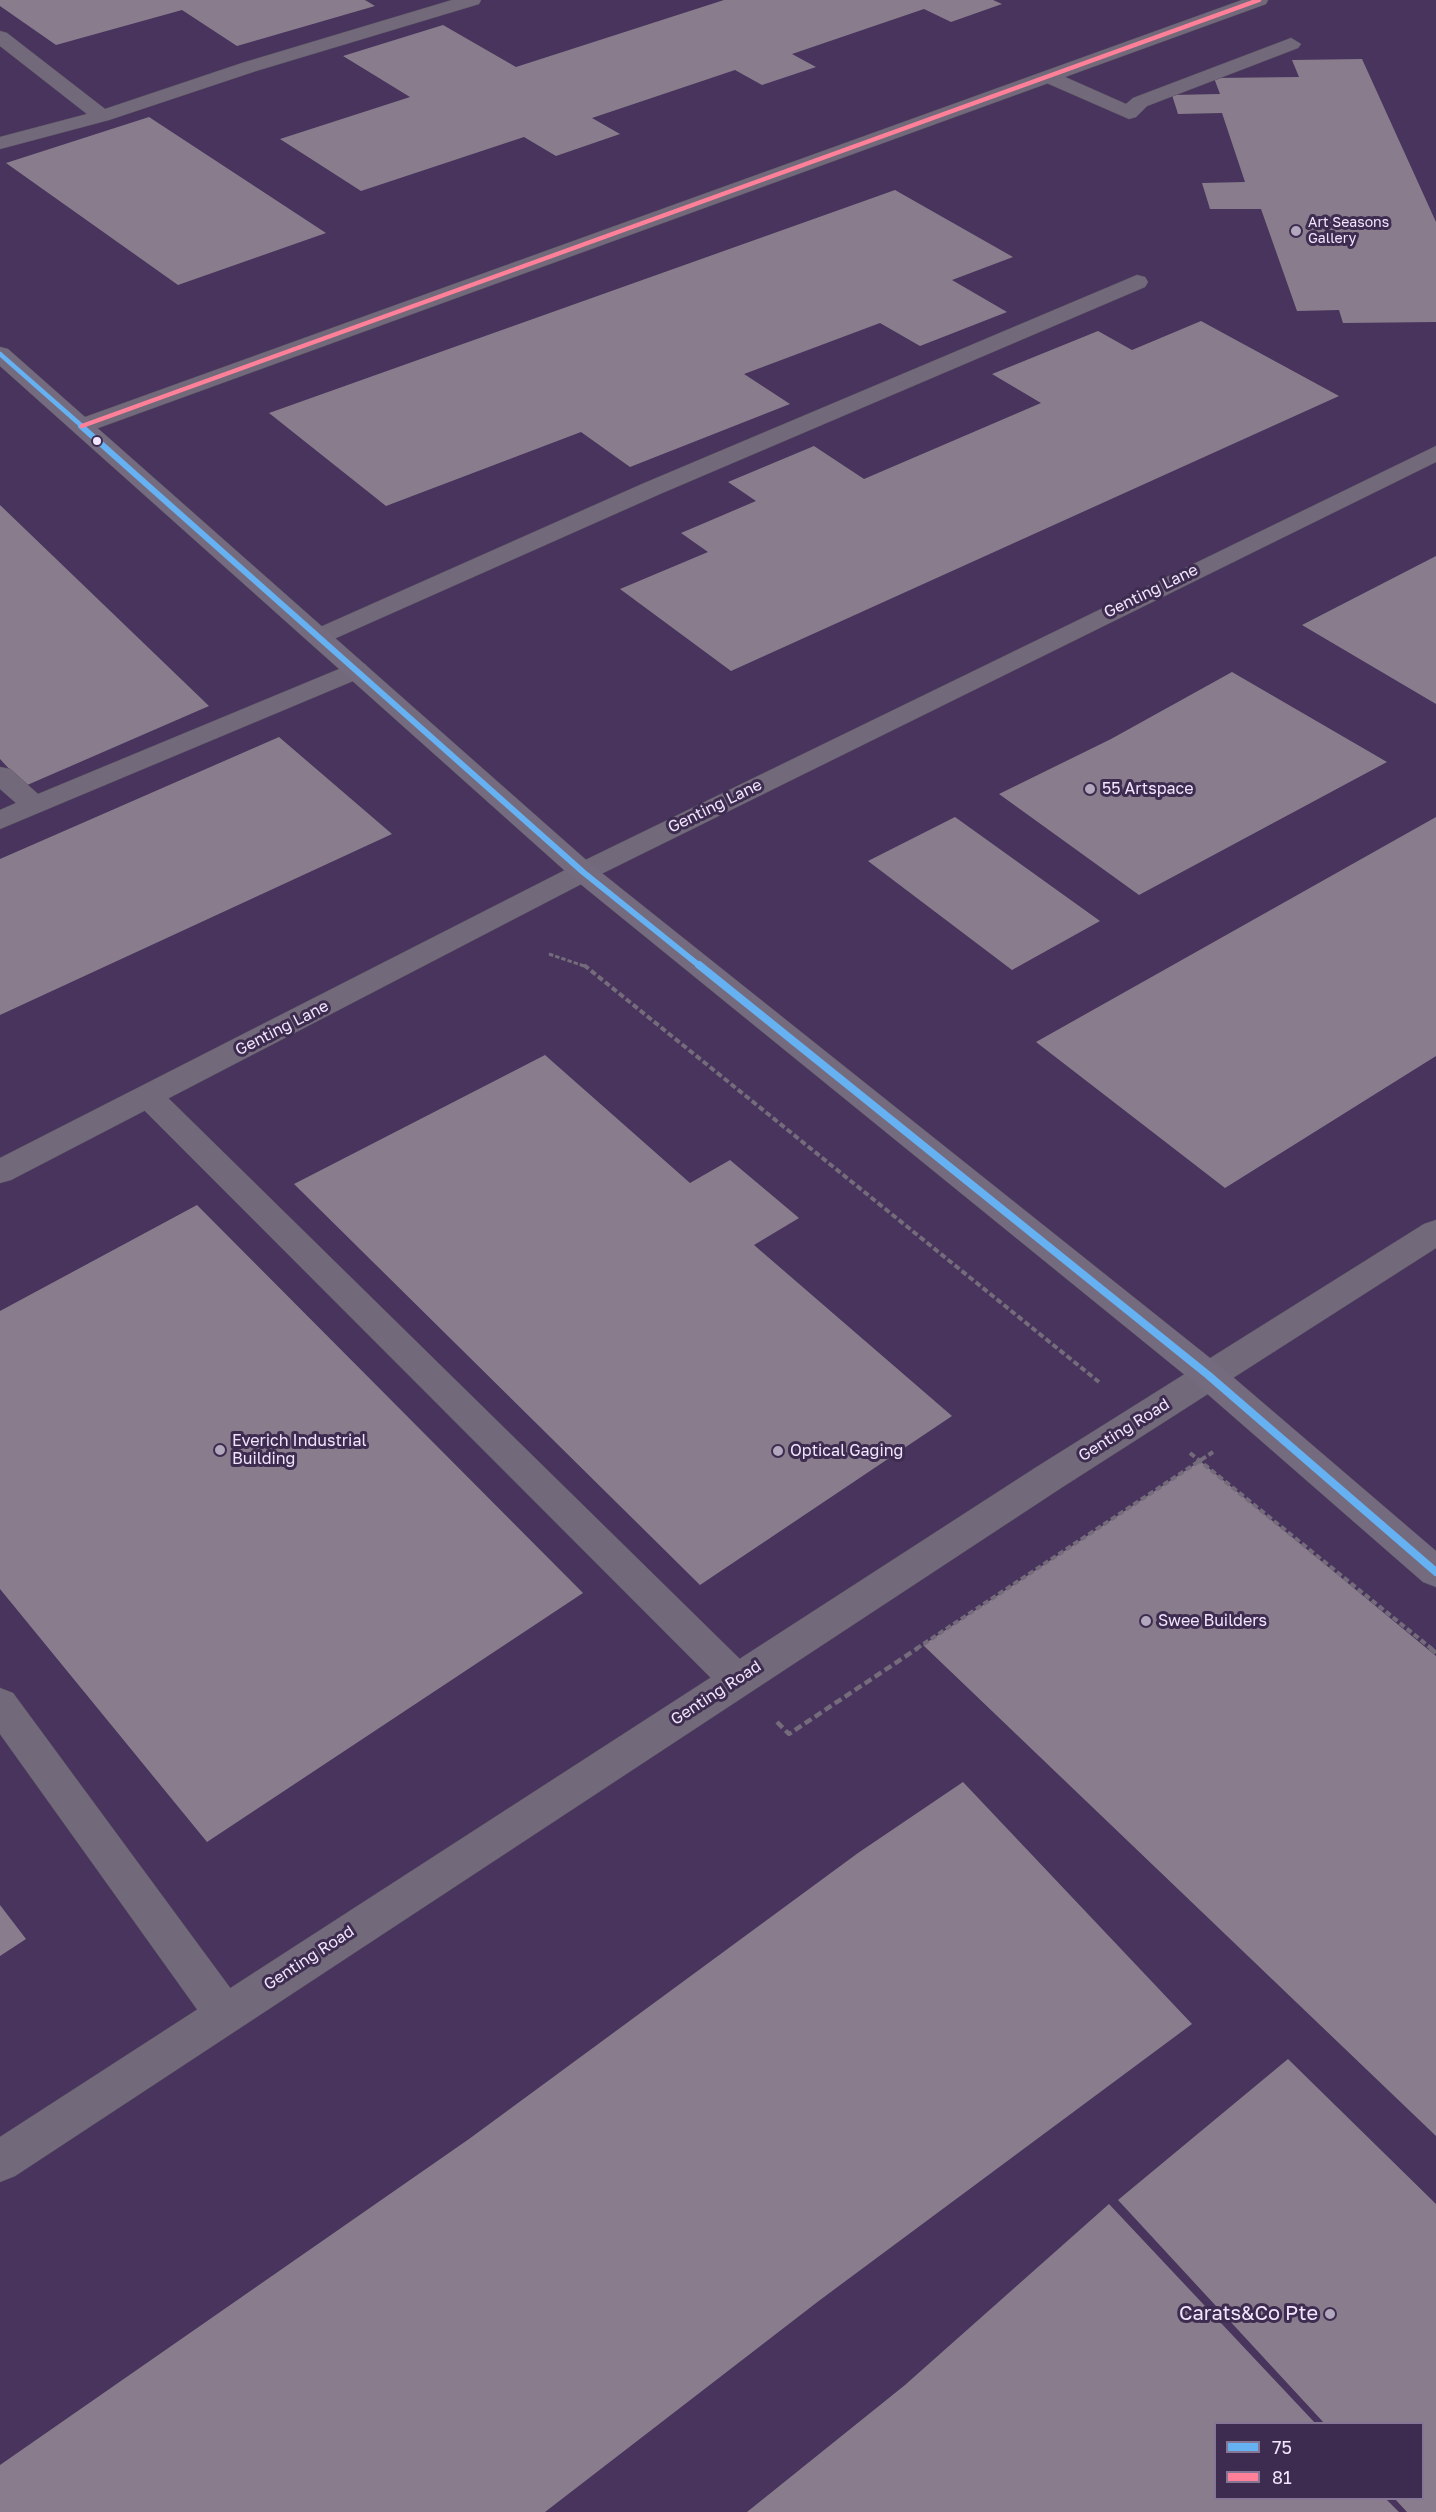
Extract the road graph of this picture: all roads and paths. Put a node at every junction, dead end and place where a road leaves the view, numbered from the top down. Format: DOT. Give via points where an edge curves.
graph roads {
  1 [pos="472,0"];
  2 [pos="1260,0"];
  3 [pos="0,37"];
  4 [pos="1292,44"];
  5 [pos="1049,76"];
  6 [pos="102,116"];
  7 [pos="0,143"];
  8 [pos="1137,282"];
  9 [pos="0,354"];
  10 [pos="82,426"];
  11 [pos="1436,453"];
  12 [pos="318,637"];
  13 [pos="356,670"];
  14 [pos="0,775"];
  15 [pos="34,805"];
  16 [pos="0,820"];
  17 [pos="583,872"];
  18 [pos="549,954"];
  19 [pos="149,1097"];
  20 [pos="0,1172"];
  21 [pos="1436,1232"];
  22 [pos="1208,1375"];
  23 [pos="1146,1418"];
  24 [pos="1262,1421"];
  25 [pos="1200,1461"];
  26 [pos="1436,1572"];
  27 [pos="1436,1653"];
  28 [pos="737,1680"];
  29 [pos="0,1704"];
  30 [pos="224,2013"];
  31 [pos="0,2160"];
  1 -- 6 [label="street"];
  2 -- 5 [label="street"];
  3 -- 6 [label="street"];
  4 -- 5 [label="street" via="1140,102 1129,113"];
  5 -- 10 [label="street"];
  6 -- 7 [label="street"];
  8 -- 12 [label="street" via="662,484"];
  9 -- 10 [label="street"];
  10 -- 12 [label="street"];
  11 -- 17 [label="street, Genting Lane"];
  12 -- 13 [label="street"];
  13 -- 15 [label="street"];
  13 -- 17 [label="street"];
  14 -- 15 [label="street"];
  15 -- 16 [label="street"];
  17 -- 19 [label="street, Genting Lane"];
  17 -- 22 [label="street"];
  18 -- 23 [label="path" via="586,966"];
  19 -- 20 [label="street, Genting Lane"];
  19 -- 28 [label="street"];
  21 -- 22 [label="street, Genting Road"];
  22 -- 23 [label="street, Genting Road"];
  22 -- 24 [label="street"];
  23 -- 25 [label="path"];
  23 -- 28 [label="street, Genting Road"];
  24 -- 25 [label="path"];
  24 -- 26 [label="street"];
  25 -- 27 [label="path"];
  25 -- 28 [label="path" via="789,1734"];
  28 -- 30 [label="street, Genting Road"];
  29 -- 30 [label="street"];
  30 -- 31 [label="street, Genting Road"];
}
